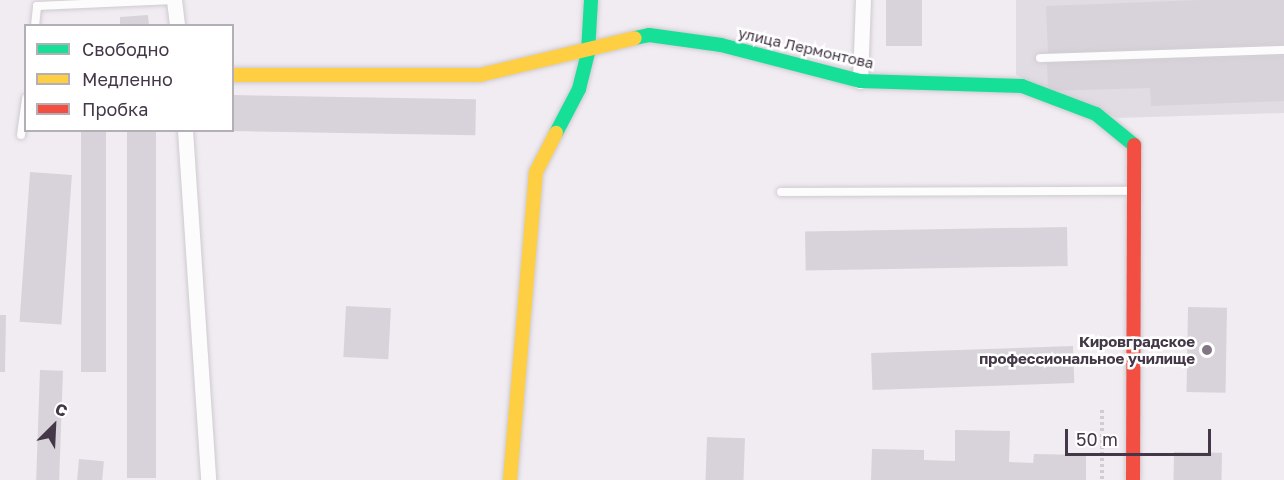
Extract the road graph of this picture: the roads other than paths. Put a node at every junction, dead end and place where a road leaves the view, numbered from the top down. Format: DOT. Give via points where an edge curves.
graph roads {
  1 [pos="174,0"];
  2 [pos="591,0"];
  3 [pos="863,0"];
  4 [pos="35,24"];
  5 [pos="177,24"];
  6 [pos="1284,50"];
  7 [pos="588,52"];
  8 [pos="1040,58"];
  9 [pos="234,75"];
  10 [pos="860,81"];
  11 [pos="24,113"];
  12 [pos="185,132"];
  13 [pos="21,135"];
  14 [pos="1132,191"];
  15 [pos="781,192"];
  16 [pos="208,480"];
  17 [pos="510,480"];
  18 [pos="1133,480"];
  1 -- 4 [label="lane" via="37,6"];
  1 -- 5 [label="street"];
  2 -- 7 [label="street"];
  3 -- 10 [label="street"];
  6 -- 8 [label="lane"];
  7 -- 9 [label="street, улица Лермонтова" via="480,75"];
  7 -- 10 [label="street, улица Лермонтова" via="649,35 721,45"];
  7 -- 17 [label="street" via="579,89 536,172"];
  10 -- 14 [label="street, улица Лермонтова" via="1022,86 1096,114 1135,146"];
  11 -- 13 [label="lane"];
  12 -- 16 [label="street"];
  14 -- 15 [label="lane"];
  14 -- 18 [label="street, улица Лермонтова"];
}
